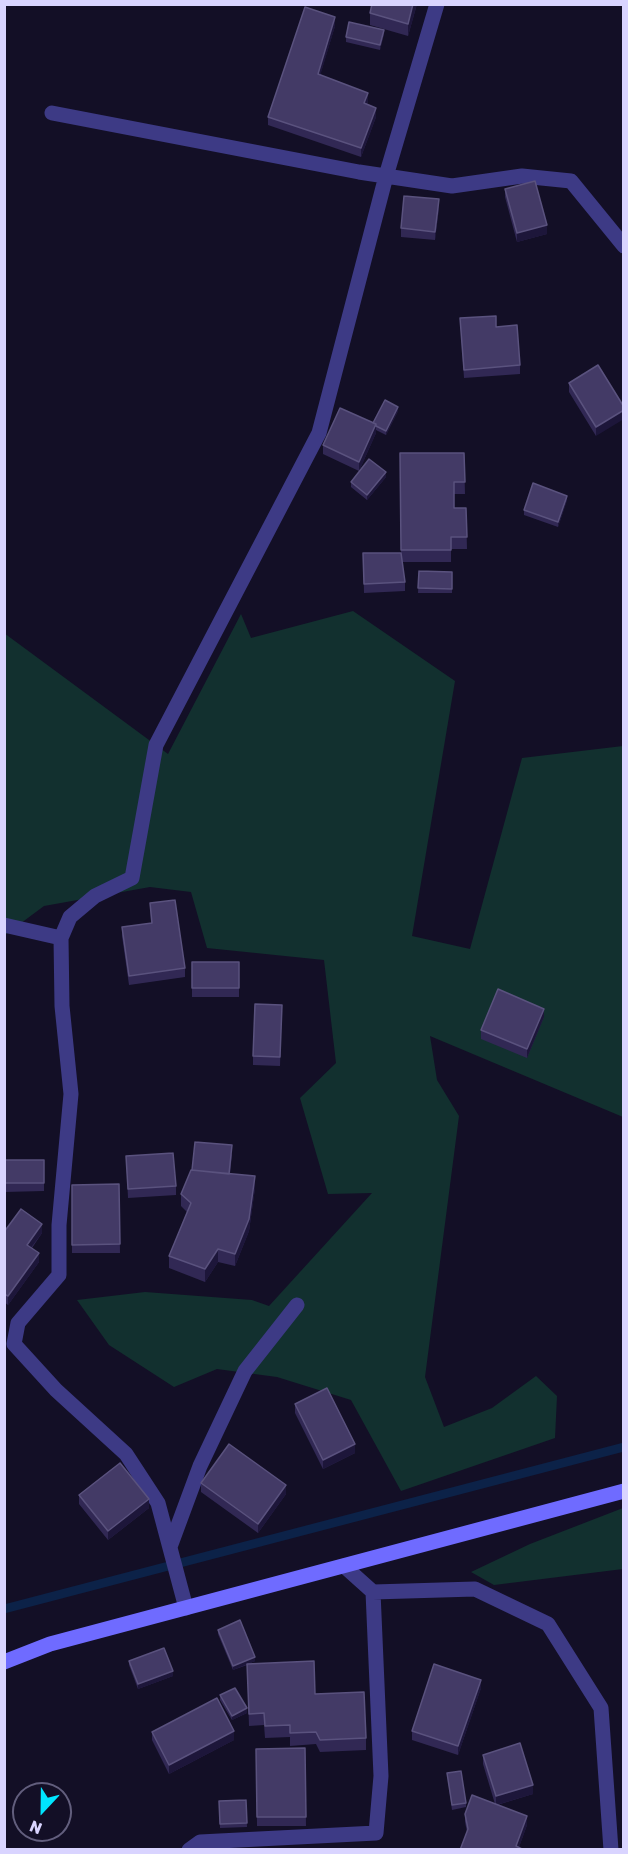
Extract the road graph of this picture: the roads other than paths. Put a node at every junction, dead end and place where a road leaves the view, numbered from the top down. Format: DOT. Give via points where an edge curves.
graph roads {
  1 [pos="437,4"];
  2 [pos="52,112"];
  3 [pos="386,176"];
  4 [pos="624,246"];
  5 [pos="4,925"];
  6 [pos="62,938"];
  7 [pos="297,1305"];
  8 [pos="624,1491"];
  9 [pos="170,1548"];
  10 [pos="344,1566"];
  11 [pos="373,1592"];
  12 [pos="184,1603"];
  13 [pos="4,1662"];
  14 [pos="189,1850"];
  15 [pos="611,1850"];
  1 -- 3 [label="street"];
  2 -- 3 [label="street"];
  3 -- 4 [label="street" via="452,186 522,176 571,181"];
  3 -- 6 [label="street" via="319,433 156,746 132,878 95,896 69,917"];
  5 -- 6 [label="street"];
  6 -- 9 [label="street" via="62,1006 71,1094 59,1225 59,1275 18,1323 14,1344 56,1390 126,1454 158,1503"];
  7 -- 9 [label="street" via="245,1371 201,1466"];
  8 -- 10 [label="street"];
  9 -- 12 [label="street"];
  10 -- 11 [label="street"];
  10 -- 12 [label="street"];
  11 -- 14 [label="street" via="381,1776 376,1833 200,1842"];
  11 -- 15 [label="street" via="475,1589 548,1624 601,1708"];
  12 -- 13 [label="street"];
}
